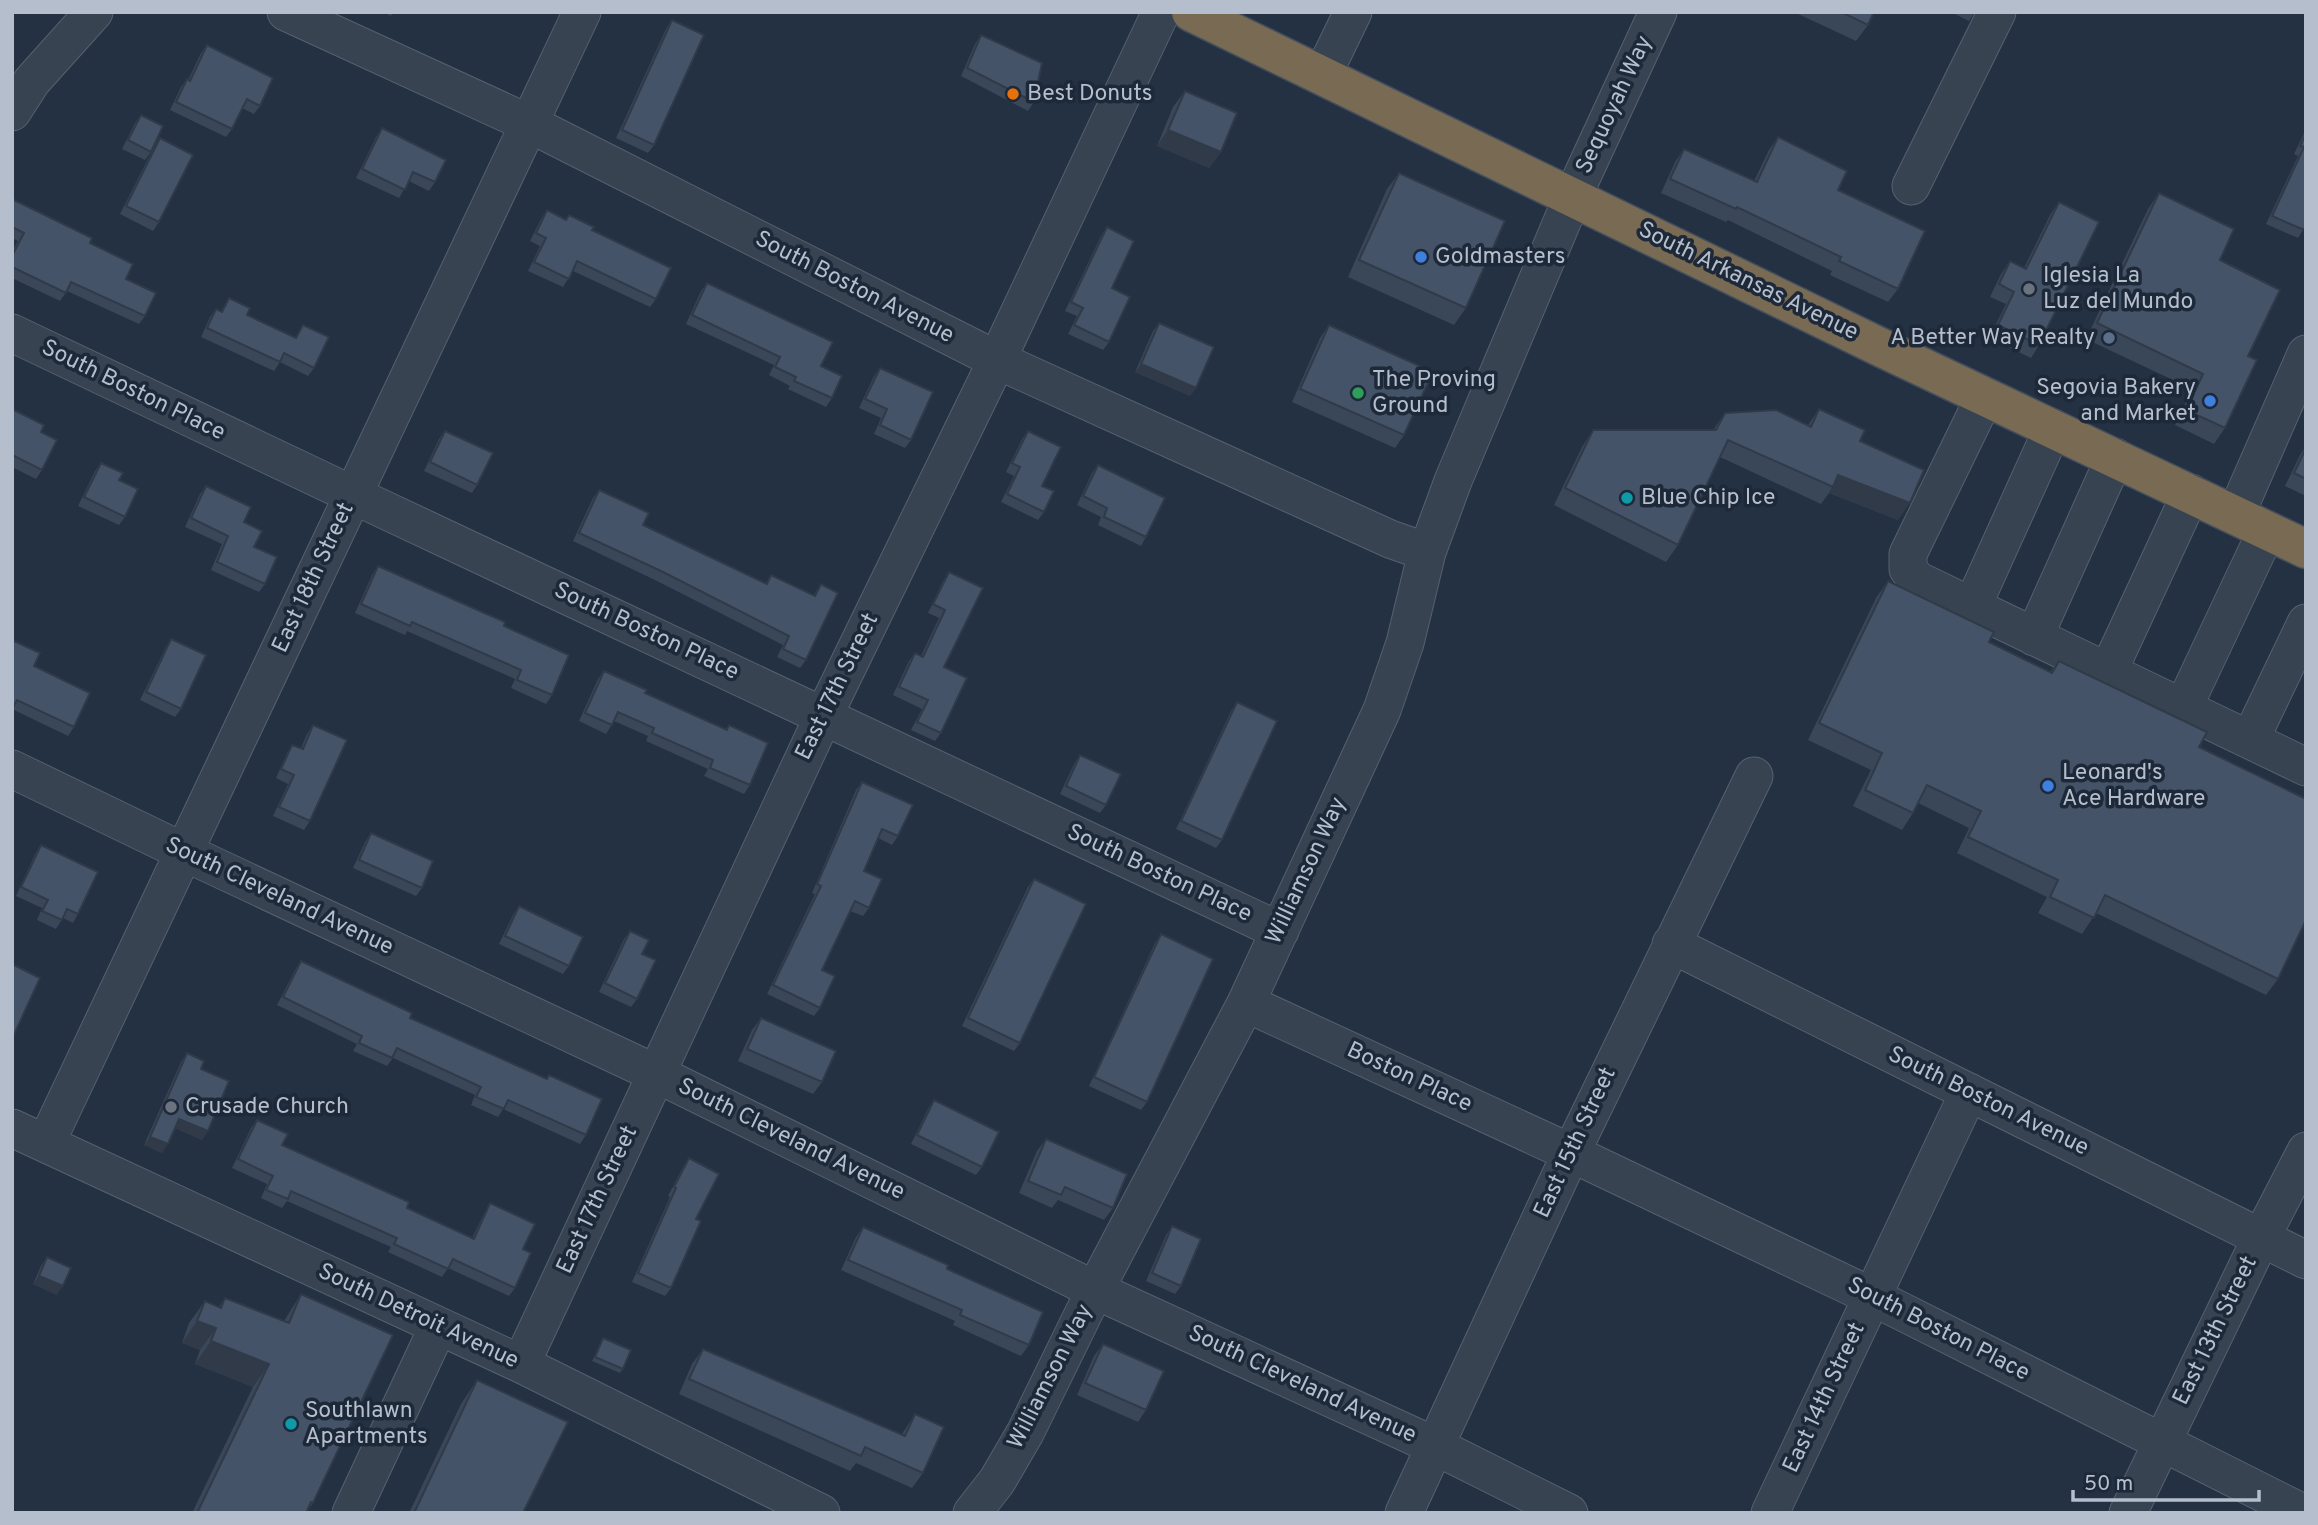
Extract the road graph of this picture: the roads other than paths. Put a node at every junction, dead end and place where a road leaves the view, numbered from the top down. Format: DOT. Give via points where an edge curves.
graph roads {
  1 [pos="94,12"];
  2 [pos="286,12"];
  3 [pos="582,12"];
  4 [pos="1161,12"];
  5 [pos="1191,12"];
  6 [pos="1353,12"];
  7 [pos="1658,12"];
  8 [pos="1997,12"];
  9 [pos="1322,76"];
  10 [pos="12,112"];
  11 [pos="530,124"];
  12 [pos="1911,186"];
  13 [pos="1572,198"];
  14 [pos="12,333"];
  15 [pos="2306,354"];
  16 [pos="997,360"];
  17 [pos="1985,396"];
  18 [pos="2053,428"];
  19 [pos="2115,457"];
  20 [pos="2191,493"];
  21 [pos="352,495"];
  22 [pos="2252,522"];
  23 [pos="2306,549"];
  24 [pos="1427,552"];
  25 [pos="1972,607"];
  26 [pos="2306,623"];
  27 [pos="2034,637"];
  28 [pos="2108,672"];
  29 [pos="2183,708"];
  30 [pos="824,715"];
  31 [pos="2250,740"];
  32 [pos="2306,767"];
  33 [pos="12,769"];
  34 [pos="1754,776"];
  35 [pos="184,852"];
  36 [pos="1280,931"];
  37 [pos="1671,944"];
  38 [pos="1246,1003"];
  39 [pos="657,1074"];
  40 [pos="1969,1092"];
  41 [pos="12,1128"];
  42 [pos="46,1143"];
  43 [pos="2306,1151"];
  44 [pos="1571,1153"];
  45 [pos="2261,1238"];
  46 [pos="2306,1260"];
  47 [pos="1096,1290"];
  48 [pos="1873,1297"];
  49 [pos="438,1327"];
  50 [pos="521,1364"];
  51 [pos="2163,1443"];
  52 [pos="1435,1446"];
  53 [pos="351,1513"];
  54 [pos="821,1513"];
  55 [pos="972,1513"];
  56 [pos="1404,1513"];
  57 [pos="1569,1513"];
  58 [pos="1770,1513"];
  59 [pos="2128,1513"];
  60 [pos="2303,1513"];
  1 -- 10 [label="street" via="32,81"];
  2 -- 11 [label="street, South Boston Avenue"];
  3 -- 11 [label="street, East 18th Street"];
  4 -- 16 [label="street, East 17th Street"];
  5 -- 9 [label="highway, South Arkansas Avenue"];
  6 -- 9 [label="street"];
  7 -- 13 [label="street, Sequoyah Way"];
  8 -- 12 [label="street"];
  9 -- 13 [label="highway, South Arkansas Avenue"];
  11 -- 16 [label="street, South Boston Avenue"];
  11 -- 21 [label="street, East 18th Street"];
  13 -- 17 [label="highway, South Arkansas Avenue"];
  13 -- 24 [label="street, Williamson Way"];
  14 -- 21 [label="street, South Boston Place"];
  15 -- 22 [label="street"];
  16 -- 24 [label="street, South Boston Avenue" via="1390,540"];
  16 -- 30 [label="street, East 17th Street"];
  17 -- 18 [label="highway, South Arkansas Avenue"];
  17 -- 25 [label="street" via="1906,563 1917,580"];
  18 -- 19 [label="highway, South Arkansas Avenue"];
  18 -- 25 [label="street"];
  19 -- 20 [label="highway, South Arkansas Avenue"];
  19 -- 27 [label="street"];
  20 -- 22 [label="highway, South Arkansas Avenue"];
  20 -- 28 [label="street"];
  21 -- 30 [label="street, South Boston Place"];
  21 -- 35 [label="street, East 18th Street"];
  22 -- 23 [label="highway, South Arkansas Avenue"];
  22 -- 29 [label="street"];
  24 -- 36 [label="street, Williamson Way" via="1405,643 1381,710"];
  25 -- 27 [label="street"];
  26 -- 31 [label="street"];
  27 -- 28 [label="street"];
  28 -- 29 [label="street"];
  29 -- 31 [label="street"];
  30 -- 36 [label="street, South Boston Place"];
  30 -- 39 [label="street, East 17th Street"];
  31 -- 32 [label="street"];
  33 -- 35 [label="street, South Cleveland Avenue"];
  34 -- 37 [label="street, East 15th Street"];
  35 -- 39 [label="street, South Cleveland Avenue"];
  35 -- 42 [label="street, East 18th Street"];
  36 -- 38 [label="street, Williamson Way"];
  37 -- 40 [label="street, South Boston Avenue"];
  37 -- 44 [label="street, East 15th Street"];
  38 -- 44 [label="street, Boston Place"];
  38 -- 47 [label="street, Williamson Way"];
  39 -- 47 [label="street, South Cleveland Avenue"];
  39 -- 50 [label="street, East 17th Street"];
  40 -- 45 [label="street, South Boston Avenue"];
  40 -- 48 [label="street, East 14th Street"];
  41 -- 42 [label="street, South Detroit Avenue"];
  42 -- 49 [label="street, South Detroit Avenue"];
  43 -- 45 [label="street, East 13th Street"];
  44 -- 48 [label="street, South Boston Place"];
  44 -- 52 [label="street, East 15th Street"];
  45 -- 46 [label="street, South Boston Avenue"];
  45 -- 51 [label="street, East 13th Street"];
  47 -- 52 [label="street, South Cleveland Avenue"];
  47 -- 55 [label="street, Williamson Way" via="1025,1433"];
  48 -- 51 [label="street, South Boston Place"];
  48 -- 58 [label="street, East 14th Street"];
  49 -- 50 [label="street, South Detroit Avenue"];
  49 -- 53 [label="street"];
  50 -- 54 [label="street, South Detroit Avenue"];
  51 -- 59 [label="street, East 13th Street"];
  51 -- 60 [label="street, South Boston Place"];
  52 -- 56 [label="street, East 15th Street"];
  52 -- 57 [label="street, South Cleveland Avenue"];
}
